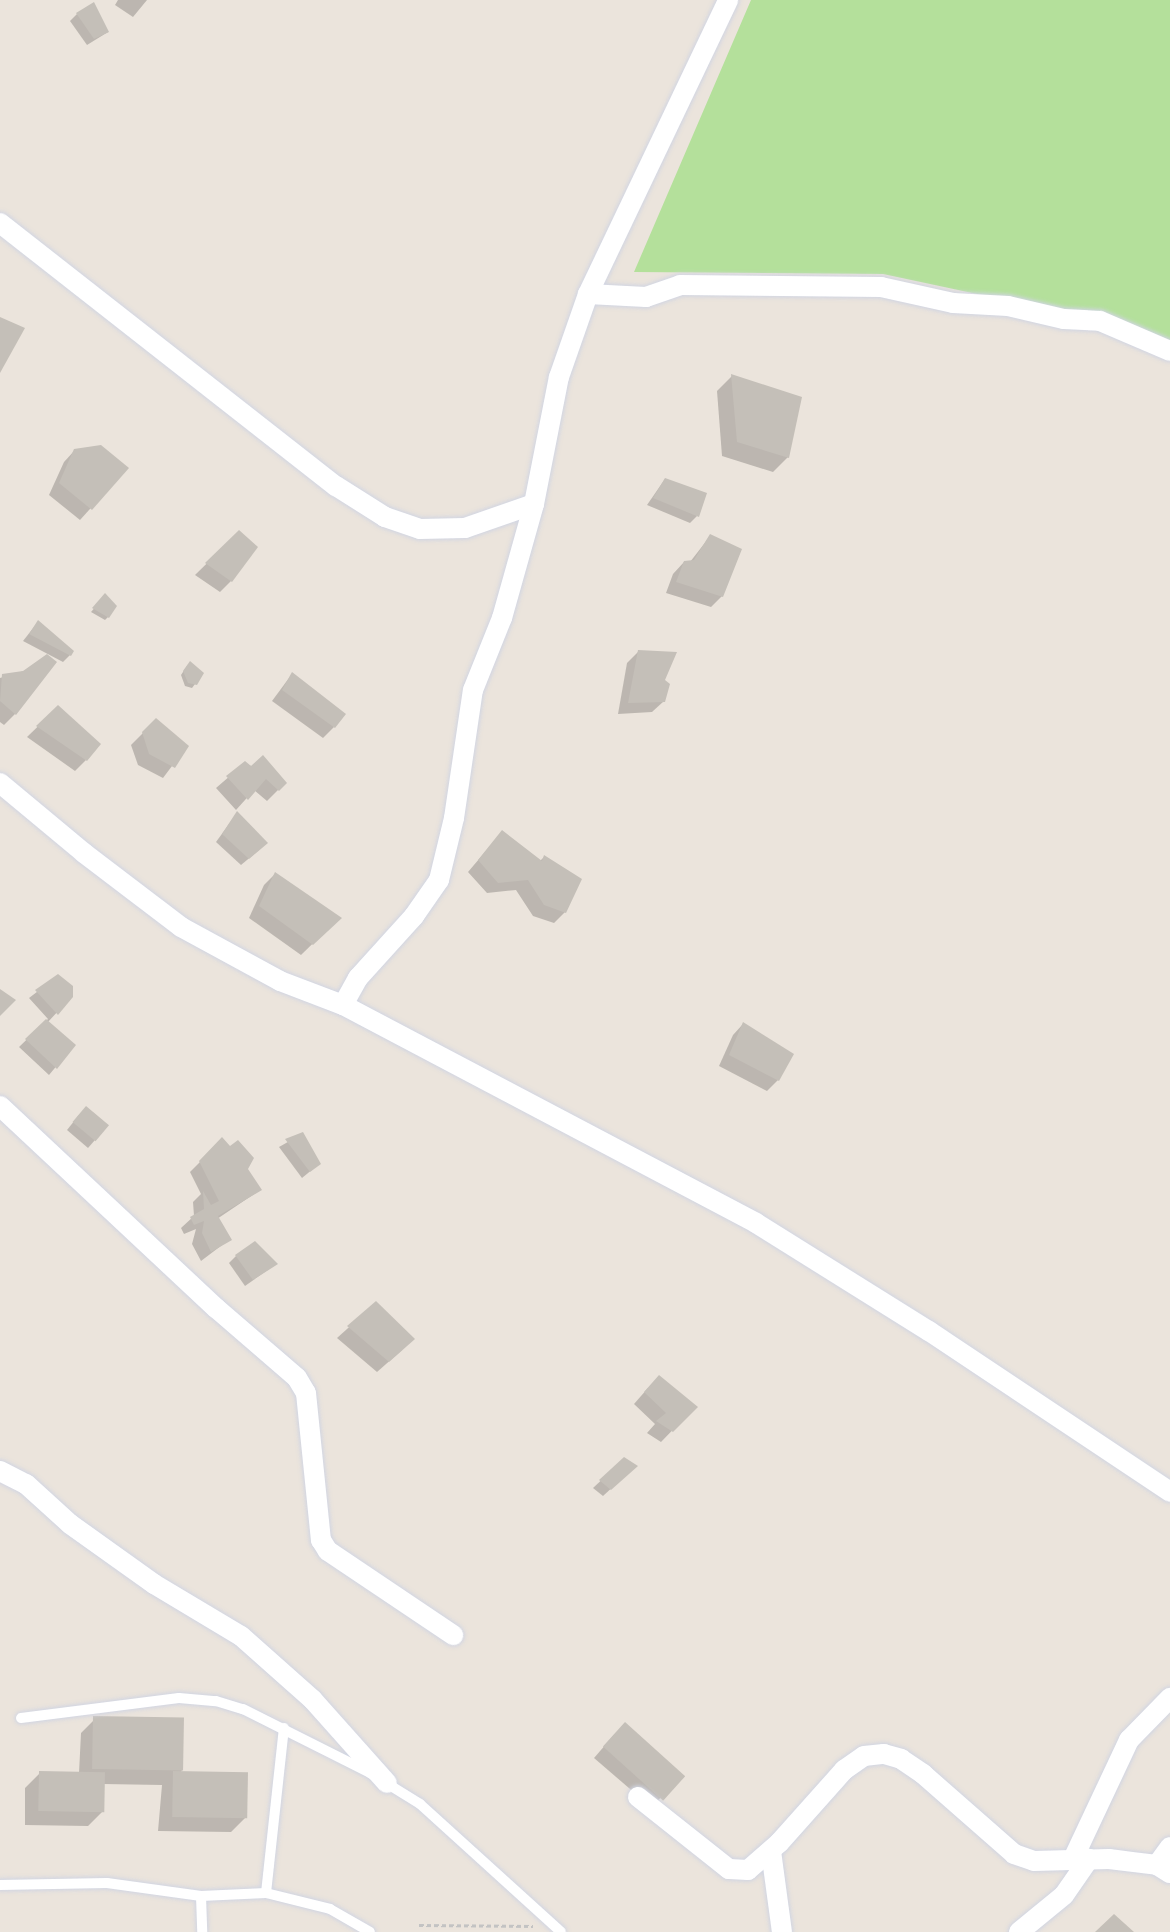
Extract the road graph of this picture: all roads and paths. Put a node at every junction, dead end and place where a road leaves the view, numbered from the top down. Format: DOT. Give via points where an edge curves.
graph roads {
  1 [pos="728,0"];
  2 [pos="0,224"];
  3 [pos="588,294"];
  4 [pos="1170,351"];
  5 [pos="534,504"];
  6 [pos="0,783"];
  7 [pos="344,1005"];
  8 [pos="0,1106"];
  9 [pos="0,1471"];
  10 [pos="1170,1492"];
  11 [pos="453,1635"];
  12 [pos="1170,1698"];
  13 [pos="21,1718"];
  14 [pos="284,1728"];
  15 [pos="387,1783"];
  16 [pos="638,1797"];
  17 [pos="1170,1847"];
  18 [pos="771,1851"];
  19 [pos="1081,1859"];
  20 [pos="1164,1869"];
  21 [pos="0,1885"];
  22 [pos="266,1893"];
  23 [pos="201,1896"];
  24 [pos="419,1925"];
  25 [pos="557,1929"];
  26 [pos="202,1932"];
  27 [pos="370,1932"];
  28 [pos="782,1932"];
  29 [pos="1019,1932"];
  1 -- 3 [label="street"];
  2 -- 5 [label="street" via="336,486 385,517 420,529 465,528"];
  3 -- 4 [label="street" via="646,297 680,285 881,287 953,303 1008,306 1064,319 1100,321"];
  3 -- 5 [label="street" via="559,377"];
  5 -- 7 [label="street" via="502,618 473,690 454,818 439,880 414,916 358,978"];
  6 -- 7 [label="street" via="181,927 280,981"];
  7 -- 10 [label="street" via="756,1223 929,1331"];
  8 -- 11 [label="street" via="216,1308 297,1378 306,1393 321,1540 328,1551"];
  9 -- 15 [label="street" via="26,1484 70,1524 154,1584 241,1636 313,1700"];
  12 -- 19 [label="street" via="1129,1740"];
  13 -- 14 [label="lane" via="179,1698 225,1704"];
  14 -- 15 [label="lane"];
  14 -- 22 [label="lane"];
  15 -- 25 [label="lane" via="420,1804"];
  16 -- 18 [label="street" via="729,1869 748,1870"];
  17 -- 20 [label="street"];
  18 -- 19 [label="street" via="844,1770 864,1756 884,1754 901,1759 922,1774 1014,1854 1034,1861"];
  18 -- 28 [label="street"];
  19 -- 20 [label="street"];
  19 -- 29 [label="street" via="1064,1895"];
  21 -- 23 [label="lane" via="107,1883"];
  22 -- 23 [label="lane"];
  22 -- 27 [label="lane" via="330,1909"];
  23 -- 26 [label="lane"];
  24 -- 25 [label="path"];
}
